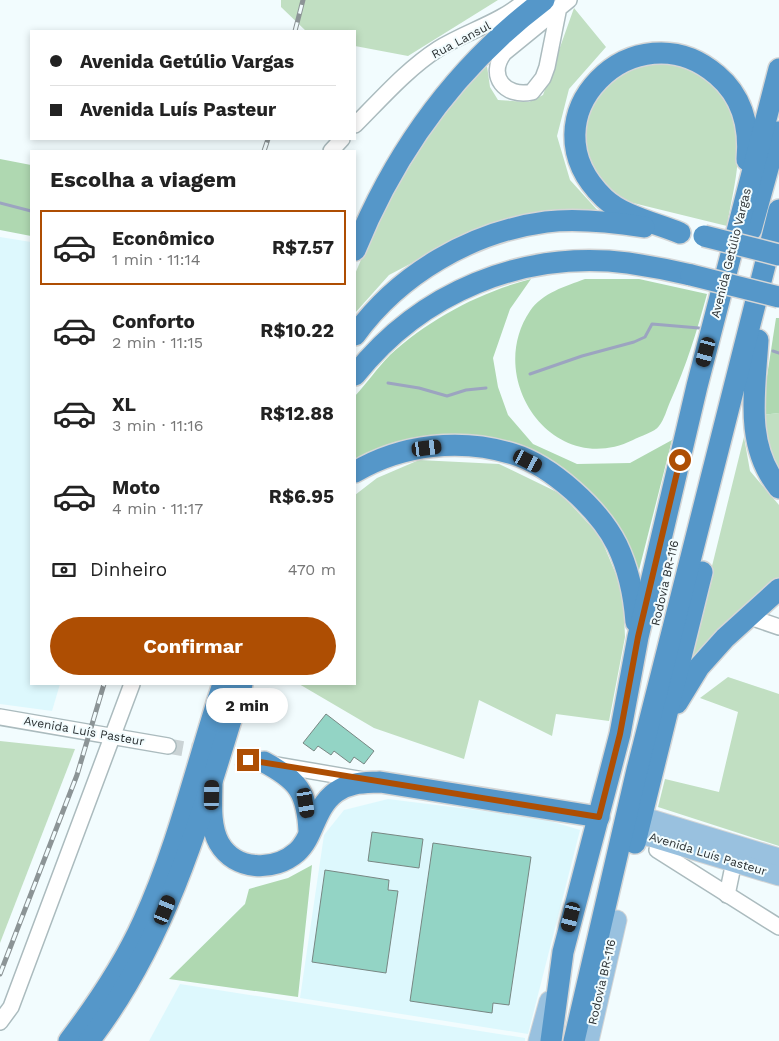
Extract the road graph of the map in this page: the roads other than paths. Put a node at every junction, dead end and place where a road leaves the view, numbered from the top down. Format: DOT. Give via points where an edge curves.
graph roads {
  1 [pos="526,0"];
  2 [pos="557,2"];
  3 [pos="778,72"];
  4 [pos="356,124"];
  5 [pos="779,126"];
  6 [pos="341,140"];
  7 [pos="332,150"];
  8 [pos="754,192"];
  9 [pos="779,210"];
  10 [pos="680,233"];
  11 [pos="356,248"];
  12 [pos="779,253"];
  13 [pos="779,297"];
  14 [pos="356,334"];
  15 [pos="758,340"];
  16 [pos="356,374"];
  17 [pos="356,471"];
  18 [pos="779,488"];
  19 [pos="779,589"];
  20 [pos="746,616"];
  21 [pos="779,627"];
  22 [pos="638,637"];
  23 [pos="132,685"];
  24 [pos="222,685"];
  25 [pos="242,685"];
  26 [pos="668,716"];
  27 [pos="0,717"];
  28 [pos="113,736"];
  29 [pos="168,746"];
  30 [pos="256,761"];
  31 [pos="212,779"];
  32 [pos="380,782"];
  33 [pos="599,817"];
  34 [pos="640,824"];
  35 [pos="309,831"];
  36 [pos="657,850"];
  37 [pos="736,854"];
  38 [pos="779,858"];
  39 [pos="779,876"];
  40 [pos="727,895"];
  41 [pos="616,920"];
  42 [pos="779,927"];
  43 [pos="562,952"];
  44 [pos="587,985"];
  45 [pos="0,1022"];
  46 [pos="69,1041"];
  47 [pos="88,1041"];
  48 [pos="538,1041"];
  49 [pos="551,1041"];
  50 [pos="556,1041"];
  51 [pos="574,1041"];
  52 [pos="589,1041"];
  1 -- 4 [label="street, Rua Lansul" via="492,23 438,49"];
  2 -- 2 [label="street" via="499,60 496,75 508,90 532,92 543,78"];
  2 -- 11 [label="highway" via="490,46 436,105 373,206"];
  3 -- 8 [label="highway, Avenida Getúlio Vargas"];
  5 -- 8 [label="highway, Rodovia BR-116"];
  6 -- 7 [label="street"];
  8 -- 10 [label="highway" via="746,123 739,102 725,81 690,58 658,52 612,67 584,96 577,112 574,128 576,155 582,169 605,199 625,211"];
  8 -- 22 [label="highway, Avenida Getúlio Vargas" via="697,386"];
  8 -- 50 [label="highway, Rodovia BR-116"];
  9 -- 44 [label="highway, Rodovia BR-116" via="637,770"];
  10 -- 12 [label="highway, bridge"];
  10 -- 14 [label="highway" via="577,220 520,226 460,248 414,275 376,309"];
  12 -- 15 [label="highway, Rodovia BR-116"];
  13 -- 16 [label="highway, bridge" via="628,263 553,262 501,273 446,297 390,337"];
  15 -- 18 [label="highway" via="756,441 763,466"];
  15 -- 26 [label="highway, Rodovia BR-116"];
  17 -- 22 [label="highway" via="374,461 410,450 444,446 477,447 514,454 541,468 568,486 587,505 616,544 634,595"];
  19 -- 20 [label="highway"];
  20 -- 21 [label="street"];
  20 -- 26 [label="highway" via="699,667"];
  22 -- 33 [label="highway, Avenida Getúlio Vargas" via="620,734"];
  23 -- 28 [label="street"];
  24 -- 46 [label="highway" via="193,784 143,923 119,967"];
  25 -- 31 [label="highway"];
  26 -- 34 [label="highway, Rodovia BR-116"];
  27 -- 28 [label="street, Avenida Luís Pasteur"];
  28 -- 29 [label="street, Avenida Luís Pasteur"];
  28 -- 45 [label="street" via="11,1007"];
  30 -- 32 [label="street"];
  30 -- 35 [label="highway" via="283,772 298,785 306,803"];
  31 -- 35 [label="highway" via="214,827 220,844 240,862 272,866 284,861 303,845"];
  31 -- 47 [label="highway" via="159,926 102,1024"];
  32 -- 33 [label="highway"];
  32 -- 35 [label="highway" via="356,783 336,792 325,803"];
  33 -- 43 [label="highway, Avenida Getúlio Vargas"];
  34 -- 37 [label="main road, Avenida Luís Pasteur"];
  34 -- 41 [label="highway, Rodovia BR-116"];
  36 -- 40 [label="street"];
  37 -- 38 [label="main road, Avenida Luís Pasteur"];
  37 -- 39 [label="main road, Avenida Luís Pasteur"];
  37 -- 40 [label="street"];
  40 -- 42 [label="street"];
  41 -- 44 [label="highway"];
  41 -- 52 [label="main road, Rodovia BR-116"];
  43 -- 48 [label="main road"];
  43 -- 49 [label="highway, Avenida Getúlio Vargas"];
  44 -- 51 [label="highway, Rodovia BR-116"];
}
